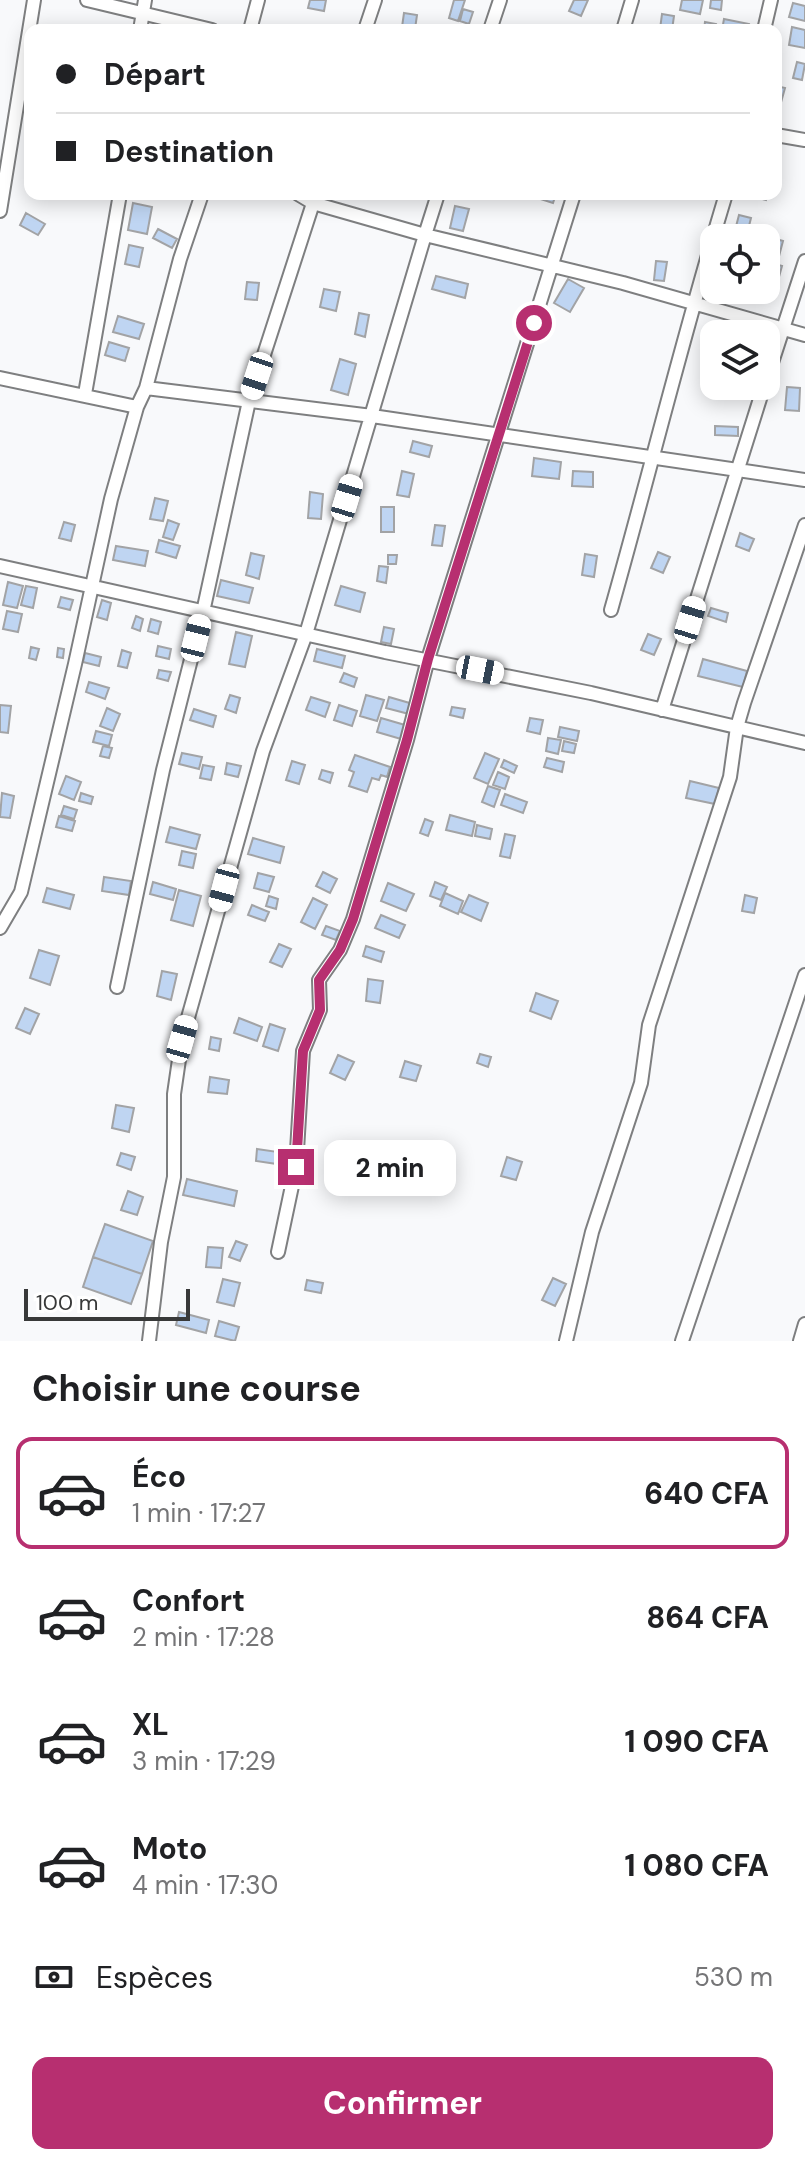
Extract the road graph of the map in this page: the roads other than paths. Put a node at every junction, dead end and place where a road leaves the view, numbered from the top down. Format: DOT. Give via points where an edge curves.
graph roads {
  1 [pos="34,0"];
  2 [pos="87,0"];
  3 [pos="258,0"];
  4 [pos="375,0"];
  5 [pos="500,0"];
  6 [pos="632,0"];
  7 [pos="771,0"];
  8 [pos="144,6"];
  9 [pos="30,24"];
  10 [pos="195,24"];
  11 [pos="252,24"];
  12 [pos="367,24"];
  13 [pos="492,24"];
  14 [pos="625,24"];
  15 [pos="765,24"];
  16 [pos="24,60"];
  17 [pos="782,136"];
  18 [pos="805,140"];
  19 [pos="2,193"];
  20 [pos="119,200"];
  21 [pos="200,200"];
  22 [pos="315,200"];
  23 [pos="318,200"];
  24 [pos="436,200"];
  25 [pos="572,200"];
  26 [pos="724,200"];
  27 [pos="0,211"];
  28 [pos="425,235"];
  29 [pos="805,261"];
  30 [pos="553,267"];
  31 [pos="693,302"];
  32 [pos="783,329"];
  33 [pos="805,335"];
  34 [pos="780,338"];
  35 [pos="0,378"];
  36 [pos="146,388"];
  37 [pos="85,394"];
  38 [pos="759,400"];
  39 [pos="249,401"];
  40 [pos="137,407"];
  41 [pos="372,416"];
  42 [pos="497,437"];
  43 [pos="654,458"];
  44 [pos="736,470"];
  45 [pos="805,480"];
  46 [pos="805,525"];
  47 [pos="0,566"];
  48 [pos="90,587"];
  49 [pos="611,610"];
  50 [pos="203,612"];
  51 [pos="306,634"];
  52 [pos="428,659"];
  53 [pos="662,710"];
  54 [pos="737,727"];
  55 [pos="805,743"];
  56 [pos="0,928"];
  57 [pos="805,975"];
  58 [pos="117,987"];
  59 [pos="278,1252"];
  60 [pos="805,1324"];
  61 [pos="149,1341"];
  62 [pos="566,1341"];
  63 [pos="682,1341"];
  64 [pos="800,1341"];
  1 -- 9 [label="street"];
  2 -- 8 [label="street"];
  3 -- 11 [label="street"];
  4 -- 12 [label="street"];
  5 -- 13 [label="street"];
  6 -- 14 [label="street"];
  7 -- 15 [label="street"];
  8 -- 10 [label="street"];
  16 -- 19 [label="street"];
  17 -- 18 [label="street"];
  19 -- 27 [label="street"];
  20 -- 37 [label="street"];
  21 -- 36 [label="street"];
  22 -- 39 [label="street"];
  23 -- 28 [label="street"];
  24 -- 28 [label="street"];
  25 -- 30 [label="street"];
  26 -- 31 [label="street"];
  28 -- 30 [label="street"];
  28 -- 41 [label="street"];
  29 -- 32 [label="street"];
  30 -- 31 [label="street"];
  30 -- 42 [label="street"];
  31 -- 32 [label="street"];
  31 -- 43 [label="street"];
  32 -- 33 [label="street"];
  32 -- 34 [label="street"];
  35 -- 37 [label="street"];
  36 -- 39 [label="street"];
  36 -- 40 [label="street"];
  37 -- 40 [label="street"];
  38 -- 44 [label="street"];
  39 -- 41 [label="street"];
  39 -- 50 [label="street"];
  40 -- 48 [label="street"];
  41 -- 42 [label="street"];
  41 -- 51 [label="street"];
  42 -- 43 [label="street"];
  42 -- 52 [label="street"];
  43 -- 44 [label="street"];
  43 -- 49 [label="street"];
  44 -- 45 [label="street"];
  44 -- 53 [label="street"];
  46 -- 54 [label="street"];
  47 -- 48 [label="street"];
  48 -- 50 [label="street"];
  48 -- 56 [label="street" via="21,892"];
  50 -- 51 [label="street"];
  50 -- 58 [label="street"];
  51 -- 52 [label="street"];
  51 -- 61 [label="street" via="263,751 182,1039 174,1094 174,1177"];
  52 -- 53 [label="street"];
  52 -- 59 [label="street" via="353,919 319,980 320,1010 303,1051 296,1167"];
  53 -- 54 [label="street"];
  54 -- 55 [label="street"];
  54 -- 62 [label="street" via="730,777 649,1025 641,1083 592,1232"];
  57 -- 63 [label="street"];
  60 -- 64 [label="street"];
}
